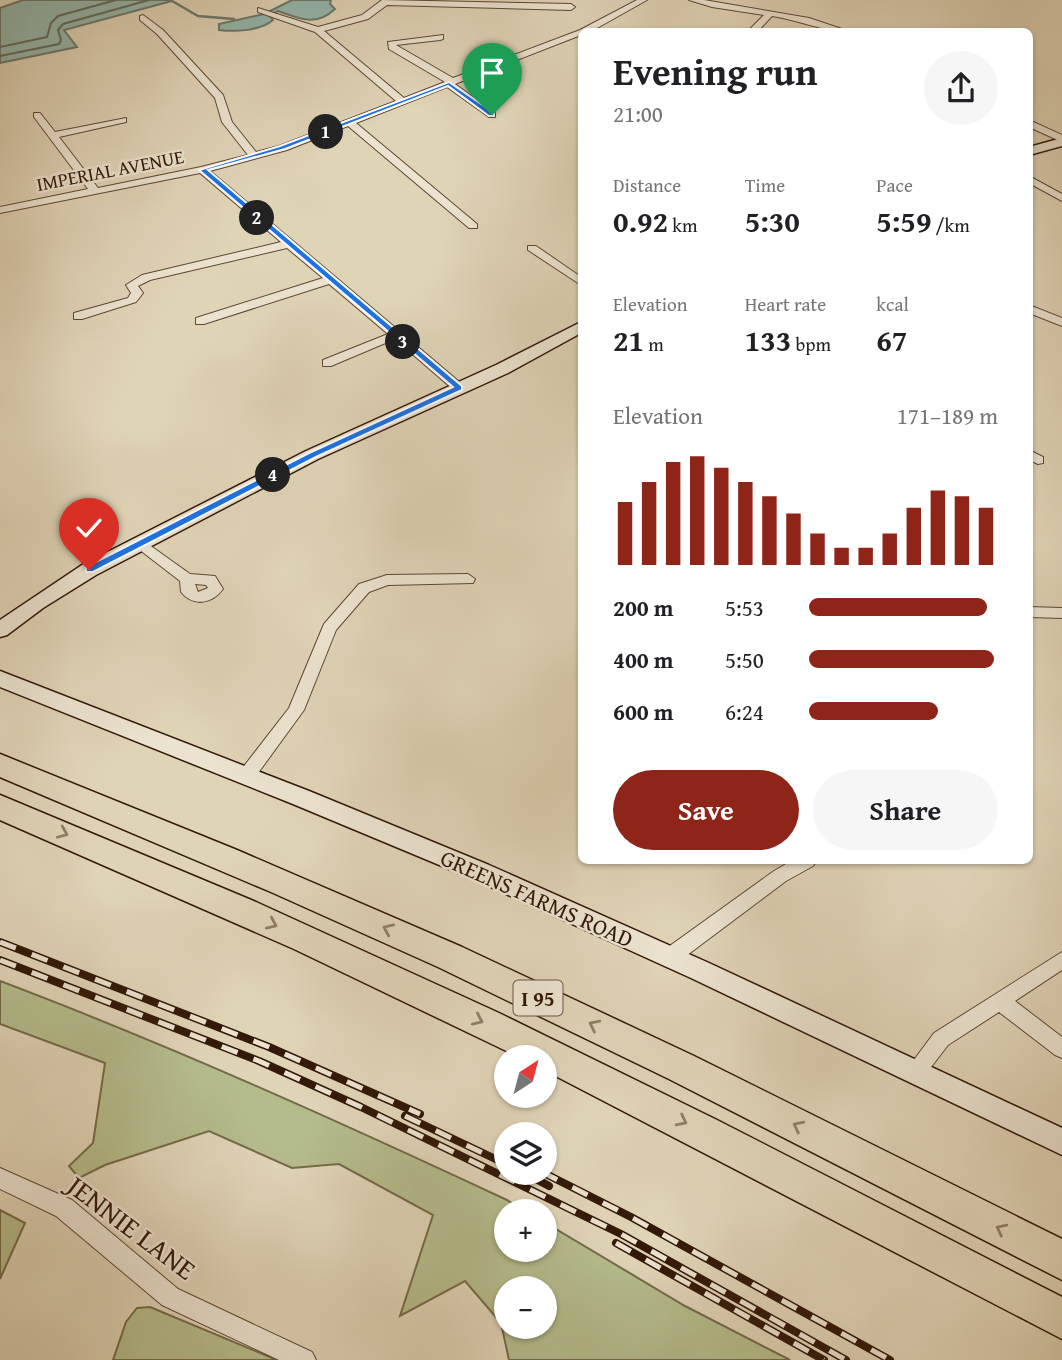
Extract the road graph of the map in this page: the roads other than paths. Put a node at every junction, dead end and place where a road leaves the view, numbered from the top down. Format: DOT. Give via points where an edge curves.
graph roads {
  1 [pos="560,0"];
  2 [pos="643,0"];
  3 [pos="693,0"];
  4 [pos="744,0"];
  5 [pos="386,1"];
  6 [pos="571,8"];
  7 [pos="729,9"];
  8 [pos="262,10"];
  9 [pos="580,13"];
  10 [pos="769,15"];
  11 [pos="143,18"];
  12 [pos="589,19"];
  13 [pos="598,24"];
  14 [pos="590,28"];
  15 [pos="755,28"];
  16 [pos="835,28"];
  17 [pos="318,30"];
  18 [pos="578,34"];
  19 [pos="440,37"];
  20 [pos="451,83"];
  21 [pos="403,102"];
  22 [pos="492,115"];
  23 [pos="37,116"];
  24 [pos="123,120"];
  25 [pos="350,123"];
  26 [pos="1033,125"];
  27 [pos="53,135"];
  28 [pos="1062,141"];
  29 [pos="1033,150"];
  30 [pos="254,156"];
  31 [pos="202,170"];
  32 [pos="1033,181"];
  33 [pos="94,190"];
  34 [pos="1062,198"];
  35 [pos="0,210"];
  36 [pos="472,226"];
  37 [pos="288,244"];
  38 [pos="532,248"];
  39 [pos="332,279"];
  40 [pos="578,280"];
  41 [pos="1033,311"];
  42 [pos="78,316"];
  43 [pos="200,321"];
  44 [pos="1062,322"];
  45 [pos="578,329"];
  46 [pos="395,335"];
  47 [pos="327,363"];
  48 [pos="459,388"];
  49 [pos="141,544"];
  50 [pos="187,579"];
  51 [pos="468,579"];
  52 [pos="1033,612"];
  53 [pos="1062,613"];
  54 [pos="0,630"];
  55 [pos="0,679"];
  56 [pos="0,765"];
  57 [pos="247,775"];
  58 [pos="0,807"];
  59 [pos="802,864"];
  60 [pos="671,957"];
  61 [pos="1062,960"];
  62 [pos="999,1000"];
  63 [pos="1062,1049"];
  64 [pos="915,1072"];
  65 [pos="1062,1142"];
  66 [pos="0,1178"];
  67 [pos="1062,1260"];
  68 [pos="1062,1319"];
  69 [pos="304,1360"];
  1 -- 6 [label="street"];
  2 -- 13 [label="street, IMPERIAL AVENUE"];
  3 -- 7 [label="street"];
  4 -- 7 [label="street"];
  5 -- 6 [label="street"];
  5 -- 17 [label="street" via="364,18"];
  6 -- 9 [label="street"];
  7 -- 10 [label="street"];
  8 -- 17 [label="street"];
  10 -- 15 [label="street"];
  10 -- 16 [label="street"];
  11 -- 30 [label="street" via="220,97 227,122"];
  12 -- 13 [label="street"];
  13 -- 14 [label="street, IMPERIAL AVENUE"];
  17 -- 21 [label="street"];
  18 -- 20 [label="street, IMPERIAL AVENUE"];
  19 -- 20 [label="street" via="396,42 391,47"];
  20 -- 21 [label="street, IMPERIAL AVENUE"];
  20 -- 22 [label="street"];
  21 -- 25 [label="street, IMPERIAL AVENUE"];
  23 -- 27 [label="street"];
  24 -- 27 [label="street"];
  25 -- 30 [label="street, IMPERIAL AVENUE"];
  25 -- 36 [label="street"];
  26 -- 28 [label="street"];
  27 -- 33 [label="street"];
  28 -- 29 [label="main road"];
  30 -- 31 [label="street, IMPERIAL AVENUE"];
  31 -- 33 [label="street, IMPERIAL AVENUE"];
  31 -- 37 [label="street"];
  32 -- 34 [label="street"];
  33 -- 35 [label="street, IMPERIAL AVENUE"];
  37 -- 39 [label="street"];
  37 -- 42 [label="street" via="146,277 132,285 137,293 132,300"];
  38 -- 40 [label="street"];
  39 -- 43 [label="street"];
  39 -- 46 [label="street"];
  41 -- 44 [label="street"];
  45 -- 48 [label="main road"];
  46 -- 47 [label="street"];
  46 -- 48 [label="street"];
  48 -- 49 [label="main road" via="312,455"];
  49 -- 50 [label="street"];
  49 -- 54 [label="main road" via="52,592"];
  51 -- 57 [label="street" via="387,580 364,588 329,628 296,710"];
  52 -- 53 [label="street"];
  55 -- 57 [label="main road, GREENS FARMS ROAD"];
  67 -- 56 [label="highway, I 95, one-way" via="463,963"];
  57 -- 60 [label="main road, GREENS FARMS ROAD"];
  58 -- 68 [label="highway, I 95, one-way" via="273,924 485,1023"];
  59 -- 60 [label="street"];
  60 -- 64 [label="main road, GREENS FARMS ROAD"];
  61 -- 62 [label="street"];
  62 -- 63 [label="street"];
  62 -- 64 [label="street" via="941,1039"];
  64 -- 65 [label="main road, GREENS FARMS ROAD"];
  66 -- 69 [label="street, JENNIE LANE" via="64,1208 170,1297"];
}
